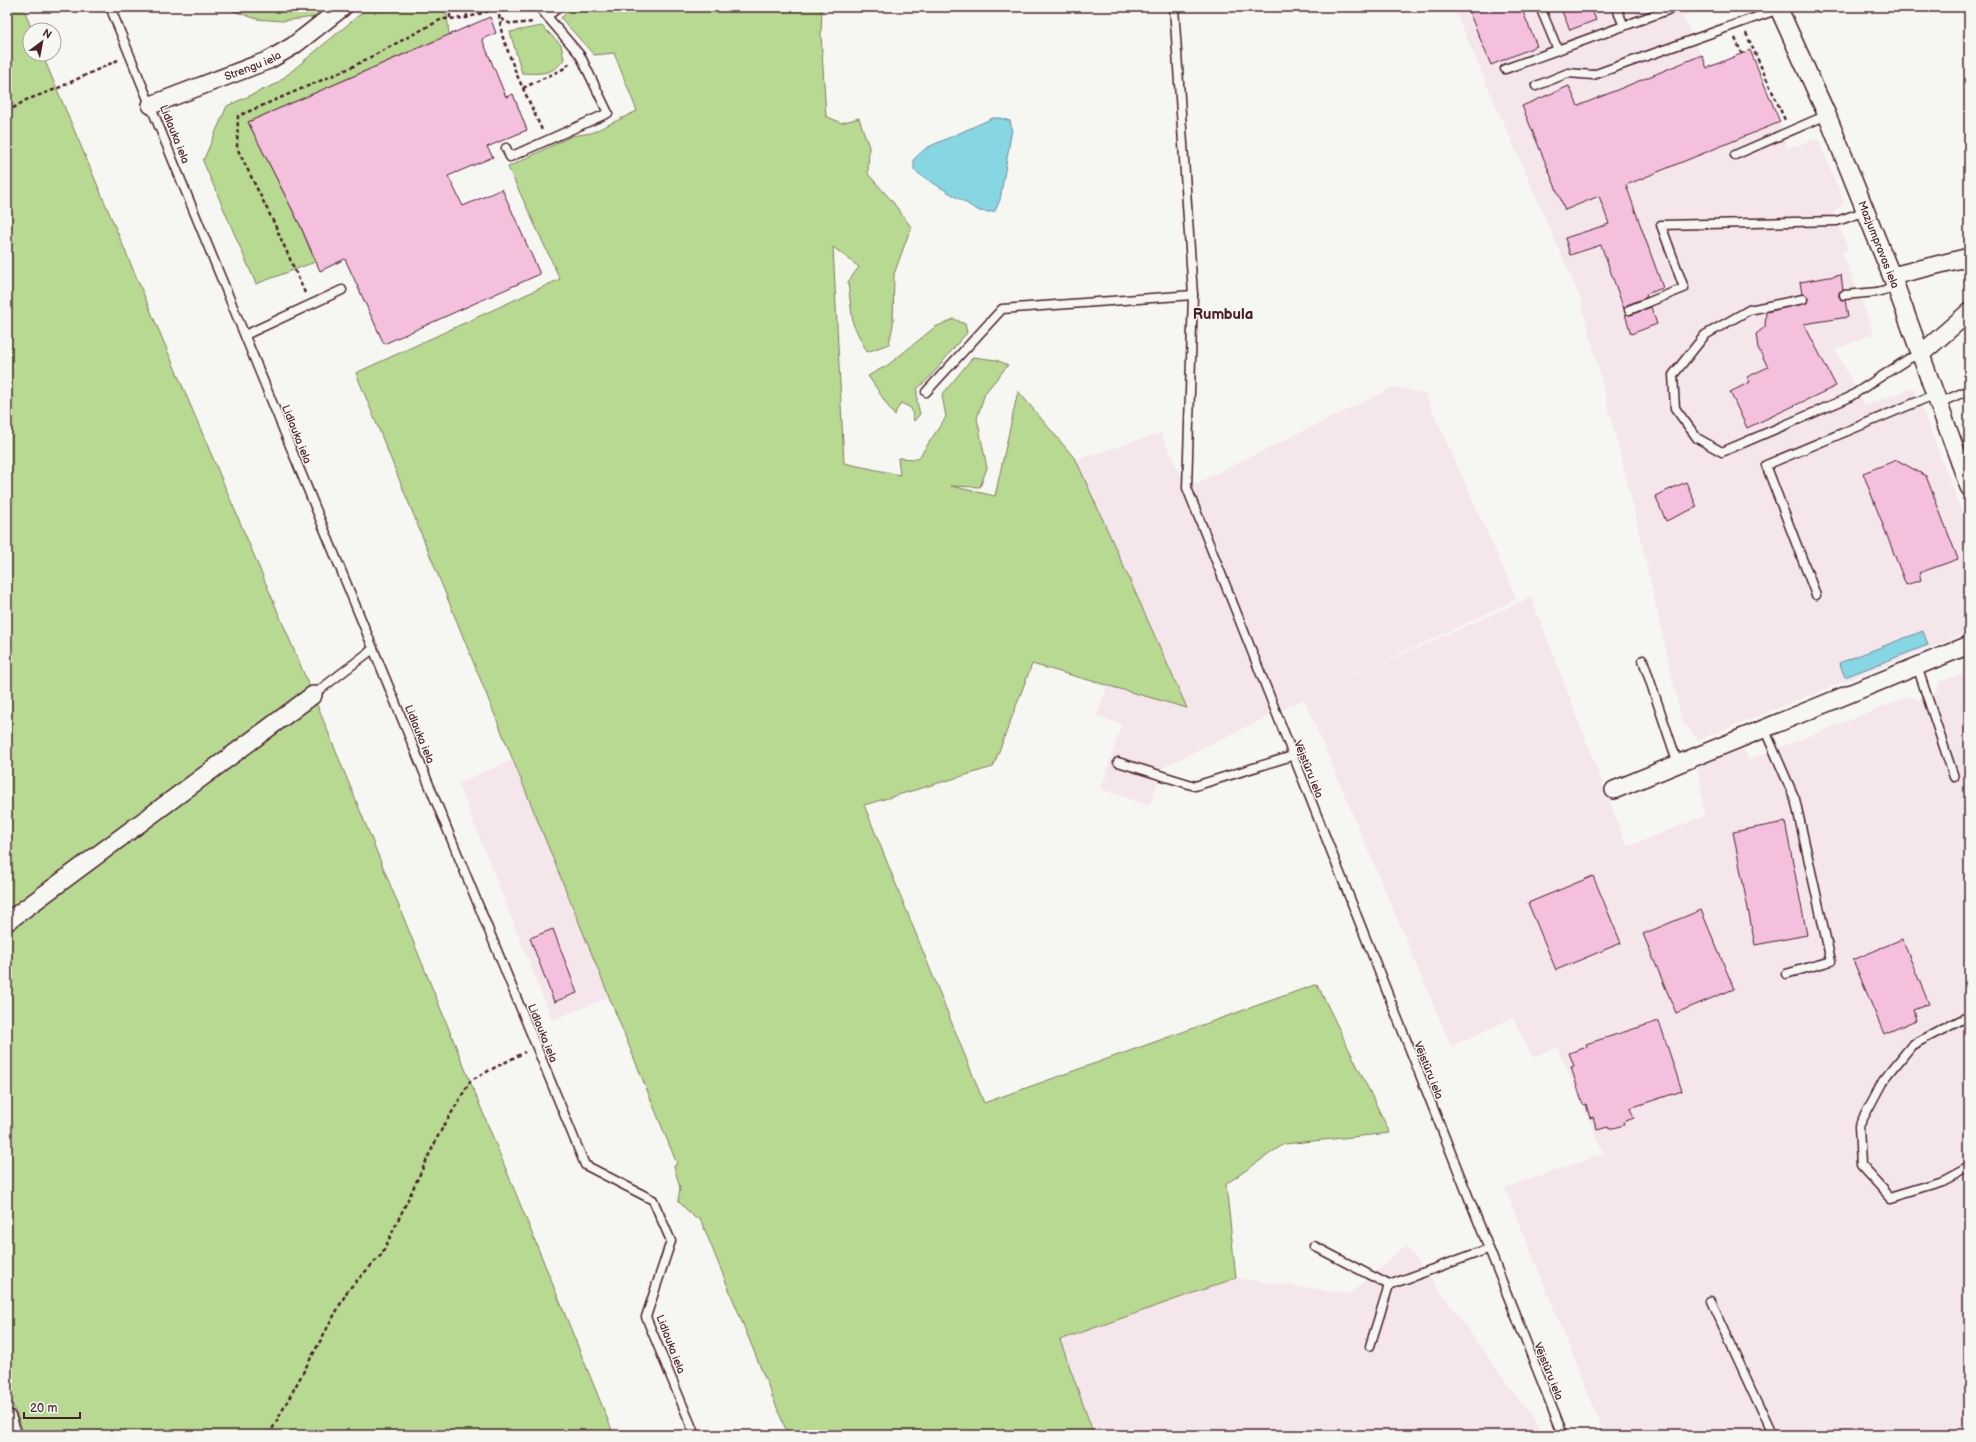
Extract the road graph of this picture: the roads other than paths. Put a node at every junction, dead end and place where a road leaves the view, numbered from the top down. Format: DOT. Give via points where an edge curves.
graph roads {
  1 [pos="110,7"];
  2 [pos="343,7"];
  3 [pos="539,7"];
  4 [pos="560,7"];
  5 [pos="1174,7"];
  6 [pos="1540,7"];
  7 [pos="1616,7"];
  8 [pos="1676,7"];
  9 [pos="1778,8"];
  10 [pos="548,16"];
  11 [pos="1624,26"];
  12 [pos="1558,50"];
  13 [pos="1505,69"];
  14 [pos="1536,86"];
  15 [pos="151,105"];
  16 [pos="1827,115"];
  17 [pos="506,148"];
  18 [pos="1735,155"];
  19 [pos="1866,211"];
  20 [pos="1969,257"];
  21 [pos="1894,282"];
  22 [pos="342,290"];
  23 [pos="1193,295"];
  24 [pos="1844,295"];
  25 [pos="1803,299"];
  26 [pos="1629,310"];
  27 [pos="1969,312"];
  28 [pos="245,335"];
  29 [pos="1921,354"];
  30 [pos="1969,390"];
  31 [pos="926,392"];
  32 [pos="1937,398"];
  33 [pos="1969,487"];
  34 [pos="1816,595"];
  35 [pos="1969,645"];
  36 [pos="373,649"];
  37 [pos="1643,660"];
  38 [pos="1917,666"];
  39 [pos="313,695"];
  40 [pos="1764,728"];
  41 [pos="1292,756"];
  42 [pos="1118,762"];
  43 [pos="1678,764"];
  44 [pos="1954,777"];
  45 [pos="1614,790"];
  46 [pos="7,922"];
  47 [pos="1786,974"];
  48 [pos="1969,1016"];
  49 [pos="1969,1167"];
  50 [pos="1314,1246"];
  51 [pos="1488,1249"];
  52 [pos="1389,1285"];
  53 [pos="1711,1301"];
  54 [pos="1370,1346"];
  55 [pos="7,1418"];
  56 [pos="14,1435"];
  57 [pos="695,1435"];
  58 [pos="1563,1435"];
  59 [pos="1773,1435"];
  1 -- 15 [label="lane, Lidlauka iela"];
  2 -- 15 [label="street, Strengu iela" via="293,46 269,60"];
  3 -- 10 [label="lane"];
  4 -- 10 [label="lane"];
  5 -- 23 [label="lane, Vējstūru iela"];
  6 -- 12 [label="lane"];
  7 -- 11 [label="lane"];
  8 -- 11 [label="lane"];
  9 -- 14 [label="lane" via="1593,75 1568,73"];
  9 -- 16 [label="street, Mazjumpravas iela"];
  10 -- 17 [label="lane" via="580,55 608,113 510,157"];
  11 -- 12 [label="lane"];
  12 -- 13 [label="lane"];
  15 -- 28 [label="lane, Lidlauka iela"];
  16 -- 18 [label="lane"];
  16 -- 19 [label="street, Mazjumpravas iela"];
  19 -- 21 [label="street, Mazjumpravas iela"];
  19 -- 26 [label="lane" via="1837,221 1661,225 1684,288"];
  20 -- 21 [label="street"];
  21 -- 24 [label="lane" via="1877,292"];
  21 -- 29 [label="street, Mazjumpravas iela"];
  22 -- 28 [label="lane"];
  23 -- 31 [label="lane" via="1002,309"];
  23 -- 41 [label="lane, Vējstūru iela" via="1187,488"];
  25 -- 29 [label="lane" via="1749,310 1705,335 1674,375 1675,408 1697,438 1722,452 1848,398 1908,359"];
  27 -- 29 [label="street"];
  28 -- 36 [label="lane, Lidlauka iela"];
  29 -- 32 [label="street, Mazjumpravas iela"];
  30 -- 32 [label="lane"];
  32 -- 33 [label="street, Mazjumpravas iela"];
  32 -- 34 [label="lane" via="1766,465"];
  35 -- 38 [label="street"];
  36 -- 39 [label="lane"];
  36 -- 57 [label="lane, Lidlauka iela" via="585,1165 653,1200 671,1241 646,1317"];
  37 -- 43 [label="lane"];
  38 -- 40 [label="street"];
  38 -- 44 [label="lane"];
  39 -- 46 [label="street"];
  40 -- 43 [label="street"];
  40 -- 47 [label="lane" via="1795,799 1831,961"];
  41 -- 42 [label="lane" via="1194,786"];
  41 -- 51 [label="lane, Vējstūru iela"];
  43 -- 45 [label="street"];
  48 -- 49 [label="lane" via="1912,1045 1883,1081 1858,1126 1861,1165 1890,1197 1942,1181"];
  50 -- 52 [label="lane"];
  51 -- 52 [label="lane"];
  51 -- 58 [label="lane, Vējstūru iela"];
  52 -- 54 [label="lane"];
  53 -- 59 [label="lane"];
  55 -- 56 [label="street"];
}
